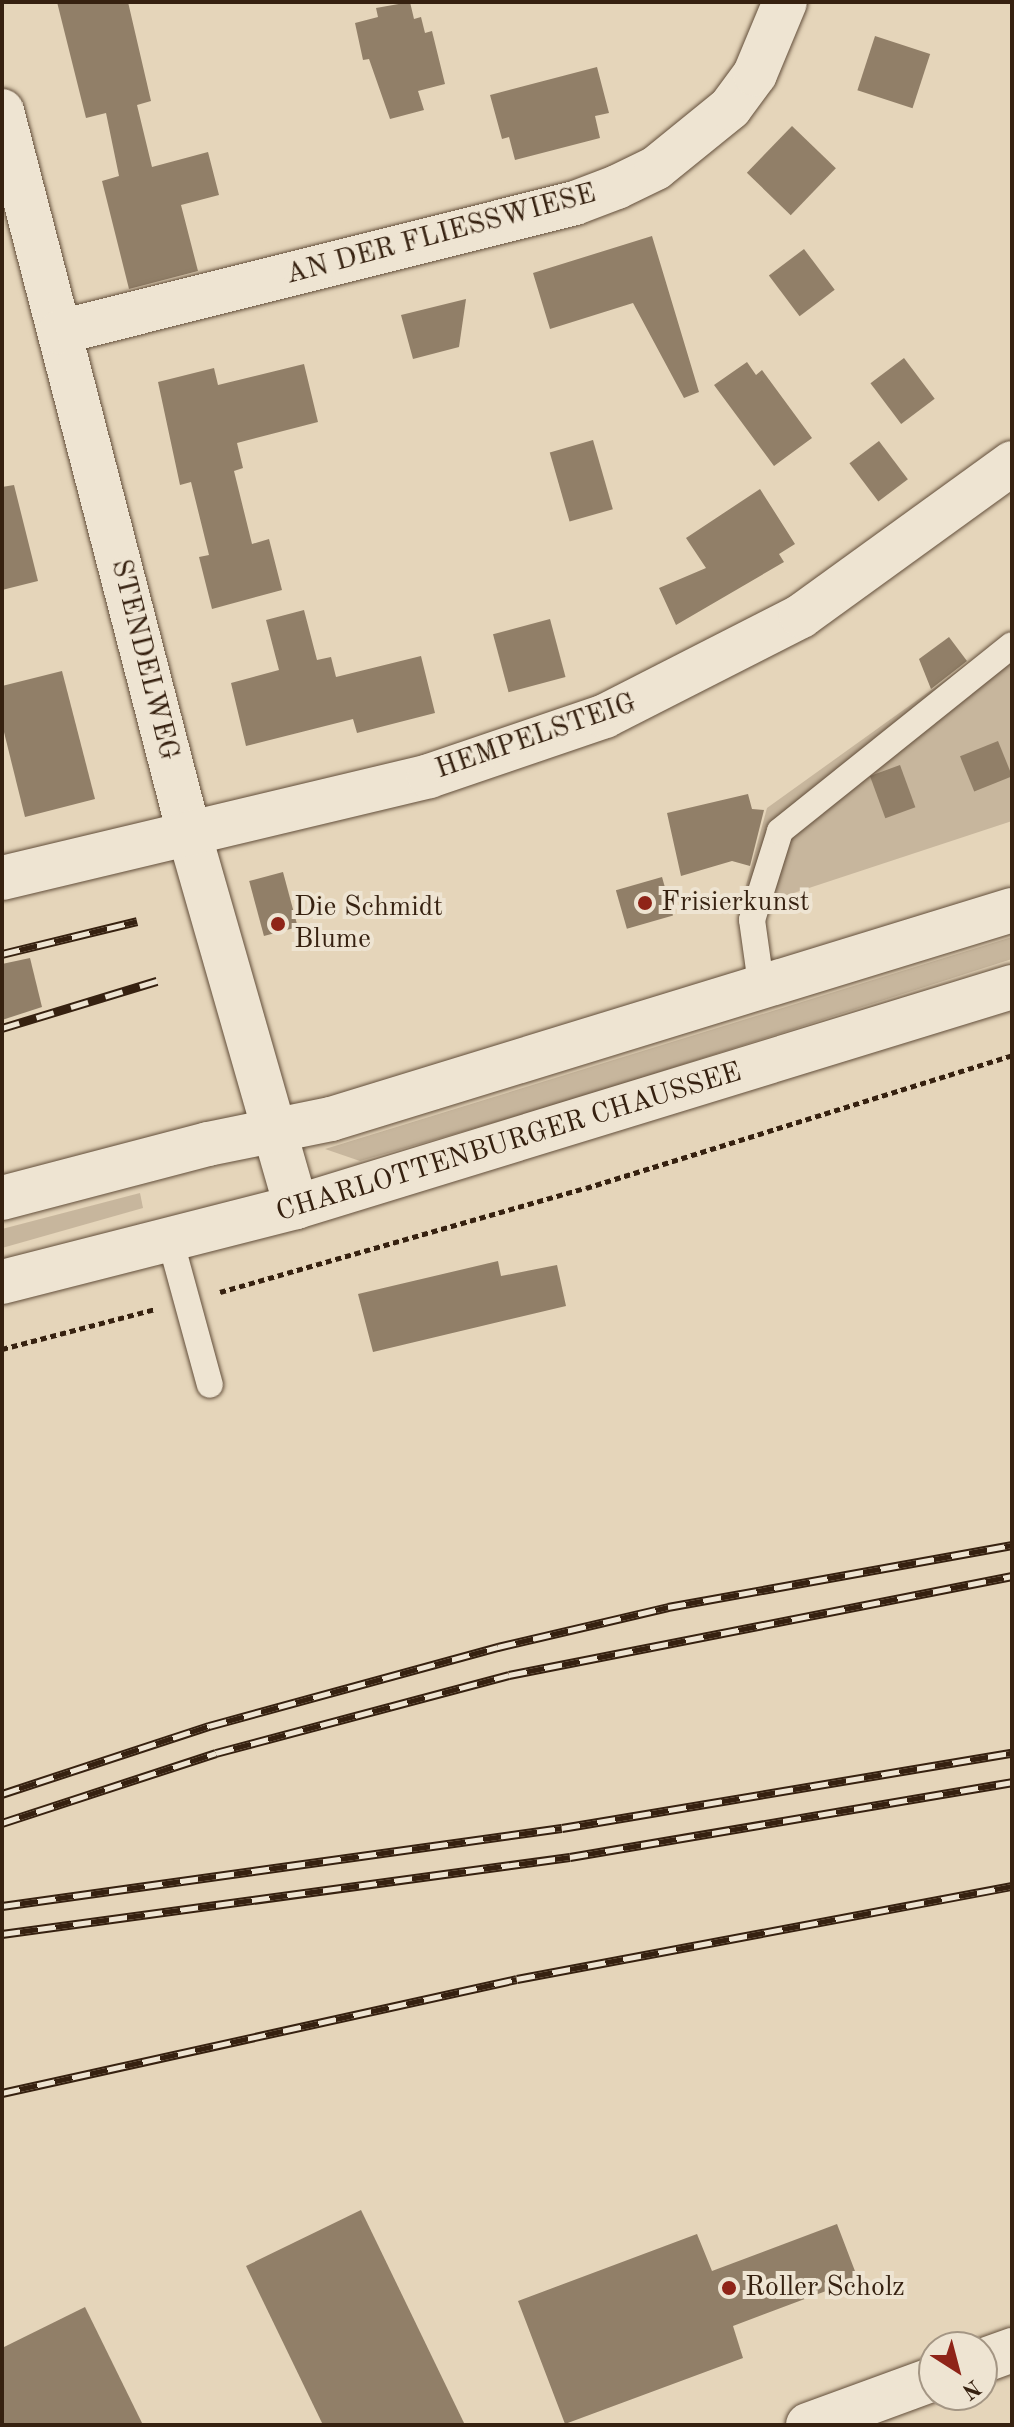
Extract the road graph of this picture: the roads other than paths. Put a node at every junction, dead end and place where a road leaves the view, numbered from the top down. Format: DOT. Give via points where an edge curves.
graph roads {
  1 [pos="785,2"];
  2 [pos="2,111"];
  3 [pos="60,332"];
  4 [pos="1012,463"];
  5 [pos="1012,645"];
  6 [pos="189,833"];
  7 [pos="2,878"];
  8 [pos="1012,910"];
  9 [pos="1011,990"];
  10 [pos="762,991"];
  11 [pos="270,1131"];
  12 [pos="2,1198"];
  13 [pos="296,1207"];
  14 [pos="170,1239"];
  15 [pos="2,1282"];
  16 [pos="210,1385"];
  17 [pos="918,2385"];
  18 [pos="808,2425"];
  1 -- 3 [label="street, AN DER FLIESSWIESE" via="755,74 730,108 667,160 617,187 561,207"];
  2 -- 3 [label="street, STENDELWEG"];
  3 -- 6 [label="street, STENDELWEG"];
  4 -- 6 [label="street, HEMPELSTEIG" via="801,616 658,694 429,776"];
  5 -- 10 [label="lane" via="780,831 752,920"];
  6 -- 7 [label="street, HEMPELSTEIG"];
  6 -- 11 [label="street, STENDELWEG"];
  8 -- 10 [label="street"];
  9 -- 13 [label="street, CHARLOTTENBURGER CHAUSSEE"];
  10 -- 11 [label="street" via="331,1119"];
  11 -- 12 [label="street"];
  11 -- 13 [label="street, STENDELWEG"];
  13 -- 14 [label="street, CHARLOTTENBURGER CHAUSSEE"];
  14 -- 15 [label="street, CHARLOTTENBURGER CHAUSSEE"];
  14 -- 16 [label="lane"];
  17 -- 18 [label="street"];
}
